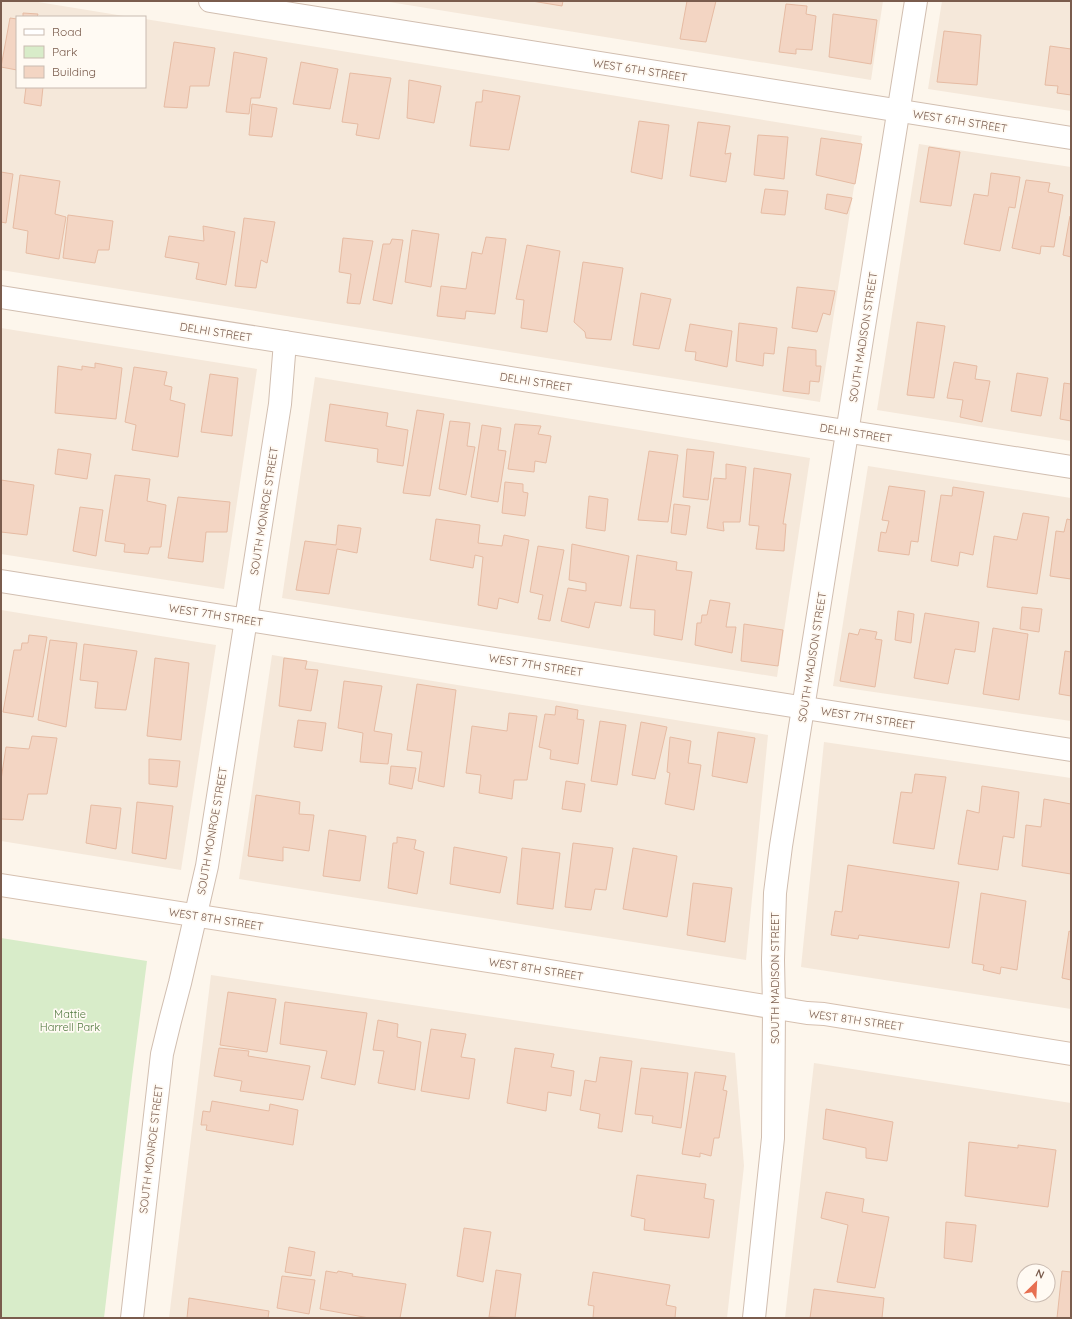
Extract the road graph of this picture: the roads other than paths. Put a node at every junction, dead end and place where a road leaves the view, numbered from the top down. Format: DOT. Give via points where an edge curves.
graph roads {
  1 [pos="210,1"];
  2 [pos="916,1"];
  3 [pos="898,111"];
  4 [pos="1071,138"];
  5 [pos="1,297"];
  6 [pos="285,342"];
  7 [pos="848,432"];
  8 [pos="1071,467"];
  9 [pos="1,581"];
  10 [pos="246,620"];
  11 [pos="804,708"];
  12 [pos="1071,750"];
  13 [pos="1,885"];
  14 [pos="196,916"];
  15 [pos="774,1008"];
  16 [pos="1071,1054"];
  17 [pos="132,1318"];
  18 [pos="754,1318"];
  1 -- 3 [label="street, WEST 6TH STREET"];
  2 -- 3 [label="street, SOUTH MADISON STREET"];
  3 -- 4 [label="street, WEST 6TH STREET"];
  3 -- 7 [label="street, SOUTH MADISON STREET"];
  5 -- 6 [label="street, DELHI STREET"];
  6 -- 7 [label="street, DELHI STREET"];
  6 -- 10 [label="street, SOUTH MONROE STREET" via="280,404"];
  7 -- 8 [label="street, DELHI STREET"];
  7 -- 11 [label="street, SOUTH MADISON STREET"];
  9 -- 10 [label="street, WEST 7TH STREET"];
  10 -- 11 [label="street, WEST 7TH STREET"];
  10 -- 14 [label="street, SOUTH MONROE STREET" via="207,866"];
  11 -- 12 [label="street, WEST 7TH STREET"];
  11 -- 15 [label="street, SOUTH MADISON STREET" via="775,892"];
  13 -- 14 [label="street, WEST 8TH STREET"];
  14 -- 15 [label="street, WEST 8TH STREET"];
  14 -- 17 [label="street, SOUTH MONROE STREET" via="162,1054"];
  15 -- 16 [label="street, WEST 8TH STREET"];
  15 -- 18 [label="street, SOUTH MADISON STREET" via="773,1138"];
}
